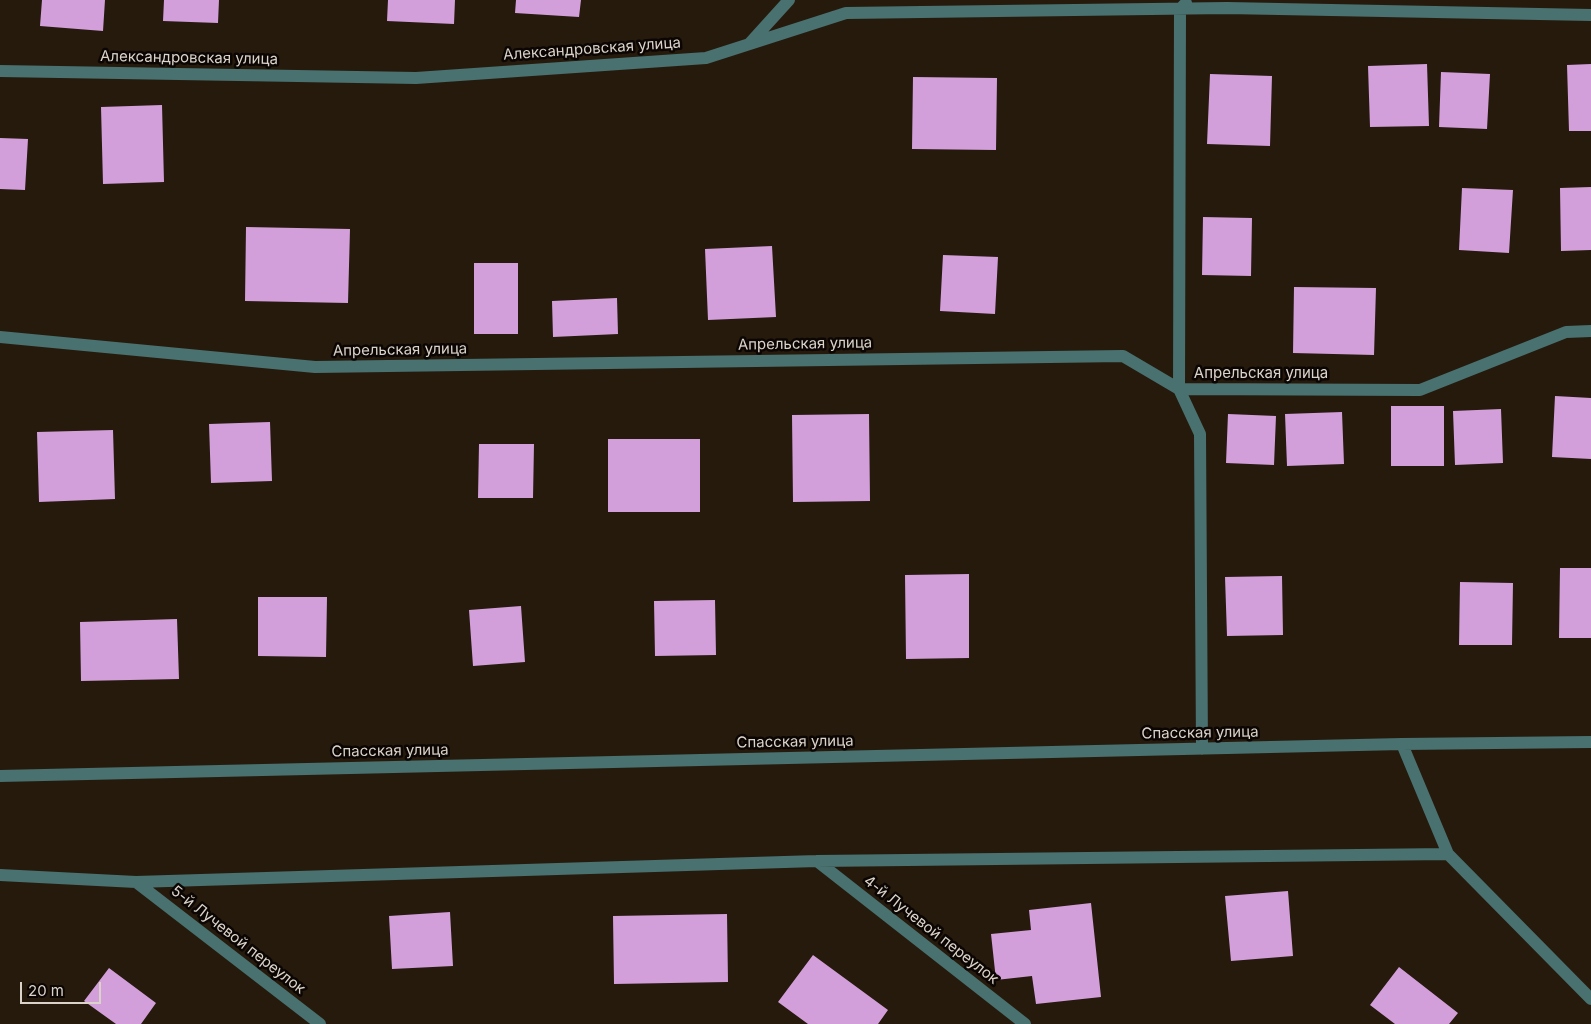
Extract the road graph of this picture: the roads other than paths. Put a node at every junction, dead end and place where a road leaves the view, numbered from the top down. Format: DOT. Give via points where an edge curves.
graph roads {
  1 [pos="789,0"];
  2 [pos="1184,4"];
  3 [pos="1591,16"];
  4 [pos="749,44"];
  5 [pos="0,71"];
  6 [pos="1591,331"];
  7 [pos="0,337"];
  8 [pos="1179,388"];
  9 [pos="1591,742"];
  10 [pos="1402,744"];
  11 [pos="1202,749"];
  12 [pos="0,776"];
  13 [pos="1448,854"];
  14 [pos="817,861"];
  15 [pos="0,875"];
  16 [pos="136,882"];
  17 [pos="1591,999"];
  18 [pos="320,1024"];
  19 [pos="1025,1024"];
  1 -- 4 [label="street"];
  2 -- 3 [label="street, Александровская улица" via="1227,8"];
  2 -- 4 [label="street, Александровская улица" via="846,12"];
  2 -- 8 [label="street"];
  4 -- 5 [label="street, Александровская улица" via="706,58 416,78"];
  6 -- 8 [label="street, Апрельская улица" via="1566,332 1420,390"];
  7 -- 8 [label="street, Апрельская улица" via="315,367 1123,356"];
  8 -- 11 [label="street" via="1200,434"];
  9 -- 10 [label="street, Спасская улица"];
  10 -- 11 [label="street, Спасская улица"];
  10 -- 13 [label="street"];
  11 -- 12 [label="street, Спасская улица"];
  13 -- 14 [label="street"];
  13 -- 17 [label="street"];
  14 -- 16 [label="street"];
  14 -- 19 [label="street, 4-й Лучевой переулок"];
  15 -- 16 [label="street"];
  16 -- 18 [label="street, 5-й Лучевой переулок"];
}
